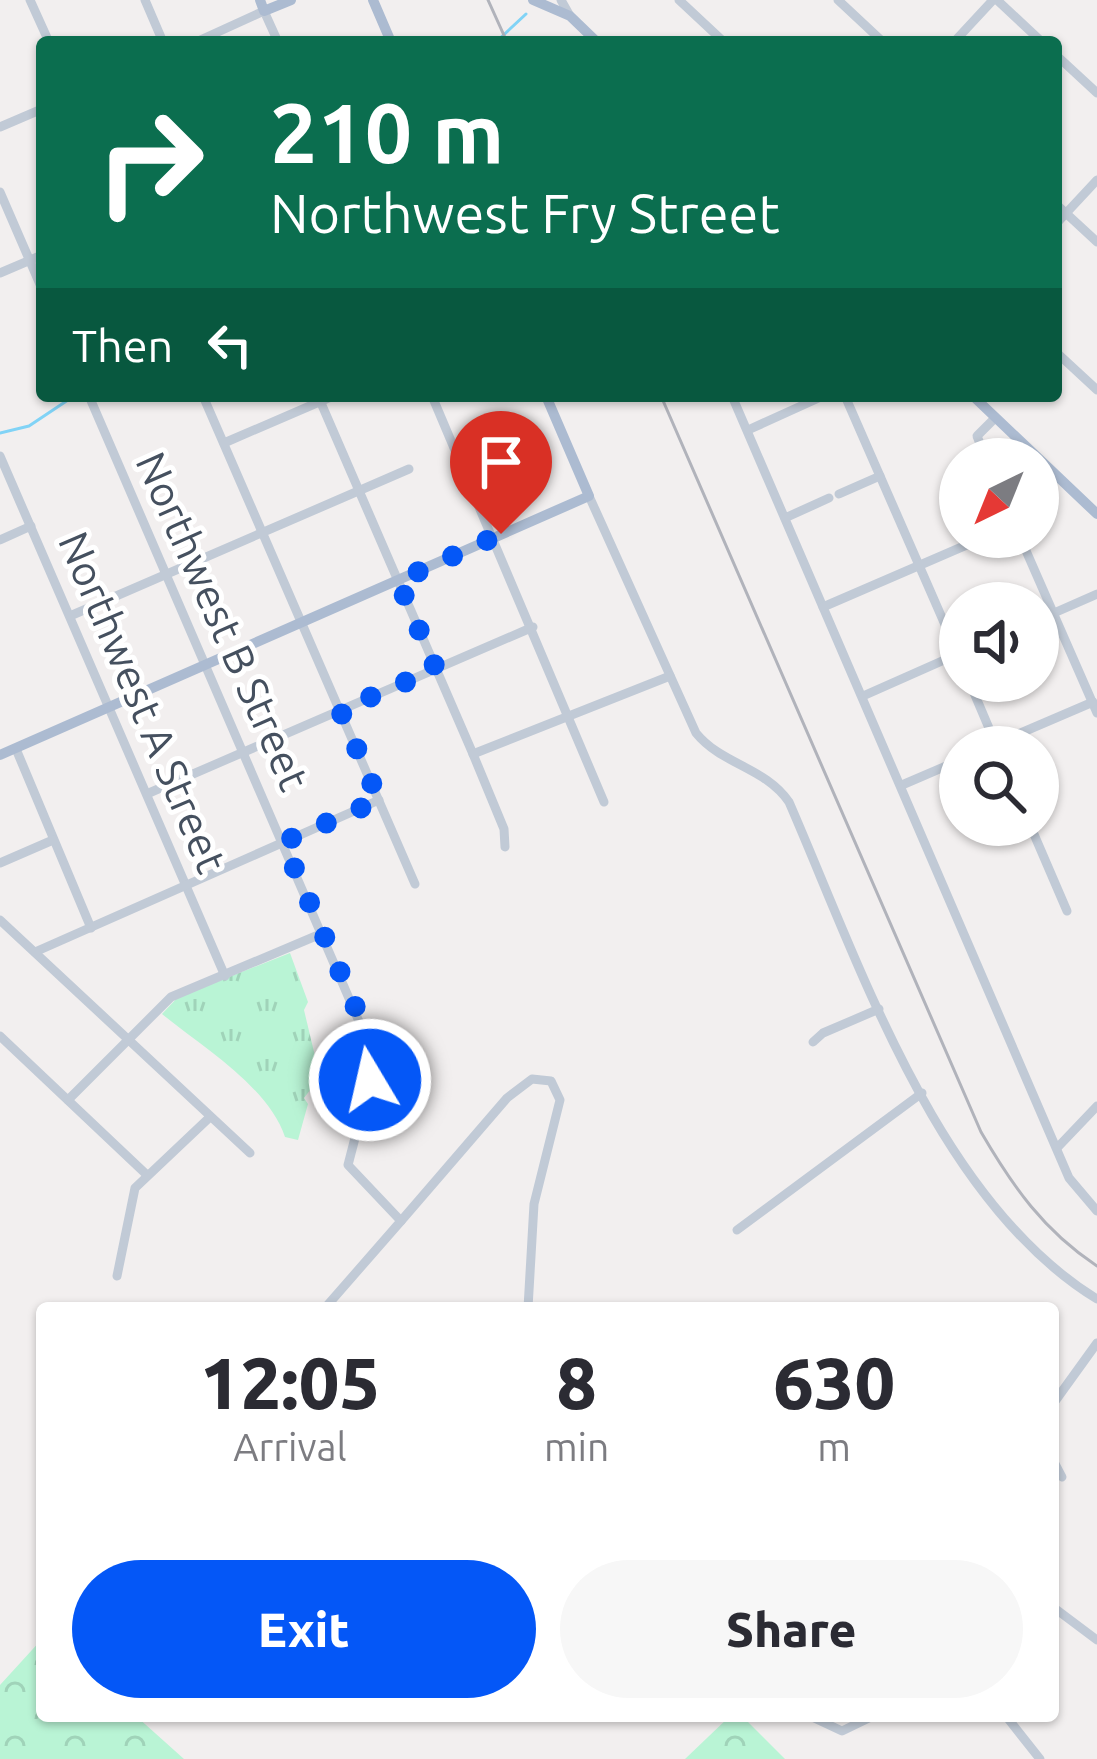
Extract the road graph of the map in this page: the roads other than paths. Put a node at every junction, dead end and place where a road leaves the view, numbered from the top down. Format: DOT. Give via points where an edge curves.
graph roads {
  1 [pos="31,0"];
  2 [pos="145,0"];
  3 [pos="291,0"];
  4 [pos="532,0"];
  5 [pos="560,0"];
  6 [pos="679,0"];
  7 [pos="838,0"];
  8 [pos="995,0"];
  9 [pos="375,1"];
  10 [pos="262,6"];
  11 [pos="570,16"];
  12 [pos="46,36"];
  13 [pos="160,36"];
  14 [pos="207,36"];
  15 [pos="275,36"];
  16 [pos="390,36"];
  17 [pos="591,36"];
  18 [pos="718,36"];
  19 [pos="877,36"];
  20 [pos="960,36"];
  21 [pos="1035,36"];
  22 [pos="1062,61"];
  23 [pos="1097,93"];
  24 [pos="36,112"];
  25 [pos="0,128"];
  26 [pos="1097,180"];
  27 [pos="0,192"];
  28 [pos="1062,209"];
  29 [pos="1066,213"];
  30 [pos="1062,217"];
  31 [pos="1097,242"];
  32 [pos="36,258"];
  33 [pos="30,260"];
  34 [pos="0,273"];
  35 [pos="36,274"];
  36 [pos="1062,358"];
  37 [pos="1097,390"];
  38 [pos="92,402"];
  39 [pos="206,402"];
  40 [pos="313,402"];
  41 [pos="320,402"];
  42 [pos="435,402"];
  43 [pos="549,402"];
  44 [pos="735,402"];
  45 [pos="810,402"];
  46 [pos="848,402"];
  47 [pos="979,402"];
  48 [pos="995,418"];
  49 [pos="748,430"];
  50 [pos="977,438"];
  51 [pos="224,443"];
  52 [pos="0,456"];
  53 [pos="409,470"];
  54 [pos="880,476"];
  55 [pos="358,491"];
  56 [pos="589,496"];
  57 [pos="1097,514"];
  58 [pos="785,518"];
  59 [pos="31,526"];
  60 [pos="262,533"];
  61 [pos="494,538"];
  62 [pos="0,540"];
  63 [pos="939,557"];
  64 [pos="919,566"];
  65 [pos="166,574"];
  66 [pos="398,581"];
  67 [pos="1097,594"];
  68 [pos="823,607"];
  69 [pos="939,610"];
  70 [pos="1059,611"];
  71 [pos="70,616"];
  72 [pos="302,622"];
  73 [pos="1059,624"];
  74 [pos="533,627"];
  75 [pos="205,664"];
  76 [pos="939,664"];
  77 [pos="436,669"];
  78 [pos="670,676"];
  79 [pos="863,696"];
  80 [pos="1096,705"];
  81 [pos="109,706"];
  82 [pos="340,710"];
  83 [pos="567,717"];
  84 [pos="1044,726"];
  85 [pos="16,749"];
  86 [pos="244,752"];
  87 [pos="473,754"];
  88 [pos="0,755"];
  89 [pos="939,769"];
  90 [pos="902,785"];
  91 [pos="149,793"];
  92 [pos="379,800"];
  93 [pos="604,802"];
  94 [pos="53,840"];
  95 [pos="283,842"];
  96 [pos="1039,846"];
  97 [pos="506,847"];
  98 [pos="0,863"];
  99 [pos="187,884"];
  100 [pos="416,884"];
  101 [pos="1066,911"];
  102 [pos="0,920"];
  103 [pos="91,928"];
  104 [pos="322,932"];
  105 [pos="35,952"];
  106 [pos="226,976"];
  107 [pos="879,1009"];
  108 [pos="0,1036"];
  109 [pos="127,1039"];
  110 [pos="813,1042"];
  111 [pos="922,1094"];
  112 [pos="68,1100"];
  113 [pos="1097,1106"];
  114 [pos="210,1117"];
  115 [pos="1057,1148"];
  116 [pos="250,1153"];
  117 [pos="148,1175"];
  118 [pos="1097,1211"];
  119 [pos="401,1221"];
  120 [pos="737,1230"];
  121 [pos="117,1276"];
  122 [pos="1097,1299"];
  123 [pos="330,1302"];
  124 [pos="528,1302"];
  125 [pos="1097,1343"];
  126 [pos="1059,1395"];
  127 [pos="1059,1471"];
  128 [pos="1062,1477"];
  129 [pos="1059,1611"];
  130 [pos="1097,1640"];
  131 [pos="823,1722"];
  132 [pos="861,1722"];
  133 [pos="1011,1722"];
  134 [pos="1040,1759"];
  1 -- 12 [label="street"];
  2 -- 13 [label="street"];
  3 -- 10 [label="main road"];
  4 -- 11 [label="main road"];
  5 -- 11 [label="street"];
  6 -- 18 [label="street"];
  7 -- 19 [label="street"];
  8 -- 20 [label="street"];
  8 -- 21 [label="street"];
  9 -- 16 [label="main road"];
  10 -- 14 [label="street"];
  10 -- 15 [label="street"];
  11 -- 17 [label="main road"];
  22 -- 23 [label="street"];
  24 -- 25 [label="street"];
  26 -- 29 [label="street"];
  27 -- 33 [label="street"];
  28 -- 29 [label="street"];
  29 -- 30 [label="street"];
  29 -- 31 [label="street"];
  32 -- 33 [label="street"];
  33 -- 34 [label="street"];
  33 -- 35 [label="street"];
  36 -- 37 [label="street"];
  38 -- 65 [label="street, Northwest B Street"];
  39 -- 51 [label="street"];
  40 -- 51 [label="street"];
  41 -- 55 [label="street"];
  42 -- 61 [label="street"];
  43 -- 56 [label="main road"];
  44 -- 49 [label="street"];
  45 -- 49 [label="street"];
  46 -- 54 [label="street"];
  47 -- 48 [label="main road"];
  48 -- 50 [label="street"];
  48 -- 57 [label="main road"];
  49 -- 58 [label="street"];
  51 -- 60 [label="street"];
  52 -- 59 [label="street, Northwest A Street"];
  53 -- 55 [label="street"];
  54 -- 58 [label="street"];
  54 -- 64 [label="street"];
  55 -- 60 [label="street"];
  55 -- 66 [label="street"];
  56 -- 61 [label="main road"];
  56 -- 78 [label="street"];
  58 -- 68 [label="street"];
  59 -- 62 [label="street"];
  59 -- 71 [label="street, Northwest A Street"];
  60 -- 65 [label="street"];
  60 -- 72 [label="street"];
  61 -- 66 [label="main road"];
  61 -- 74 [label="street"];
  63 -- 64 [label="street"];
  64 -- 68 [label="street"];
  64 -- 69 [label="street"];
  65 -- 71 [label="street"];
  65 -- 75 [label="street, Northwest B Street"];
  66 -- 72 [label="main road"];
  66 -- 77 [label="street"];
  67 -- 70 [label="street"];
  68 -- 79 [label="street"];
  71 -- 81 [label="street, Northwest A Street"];
  72 -- 75 [label="main road"];
  72 -- 82 [label="street"];
  73 -- 80 [label="street"];
  74 -- 77 [label="street"];
  74 -- 83 [label="street"];
  75 -- 81 [label="main road"];
  75 -- 86 [label="street, Northwest B Street"];
  76 -- 79 [label="street"];
  77 -- 82 [label="street"];
  77 -- 87 [label="street"];
  78 -- 83 [label="street"];
  78 -- 107 [label="street" via="702,741 766,778 789,802"];
  79 -- 90 [label="street"];
  80 -- 84 [label="street"];
  81 -- 85 [label="main road"];
  81 -- 91 [label="street, Northwest A Street"];
  82 -- 86 [label="street"];
  82 -- 92 [label="street"];
  83 -- 87 [label="street"];
  83 -- 93 [label="street"];
  85 -- 88 [label="main road"];
  85 -- 94 [label="street"];
  86 -- 91 [label="street"];
  86 -- 95 [label="street, Northwest B Street"];
  87 -- 97 [label="street"];
  89 -- 90 [label="street"];
  90 -- 115 [label="street"];
  91 -- 99 [label="street, Northwest A Street"];
  92 -- 95 [label="street"];
  92 -- 100 [label="street"];
  94 -- 98 [label="street"];
  94 -- 103 [label="street"];
  95 -- 99 [label="street"];
  95 -- 104 [label="street, Northwest B Street"];
  96 -- 101 [label="street"];
  99 -- 103 [label="street"];
  99 -- 106 [label="street, Northwest A Street"];
  102 -- 105 [label="street"];
  103 -- 105 [label="street"];
  104 -- 106 [label="street"];
  104 -- 119 [label="street, Northwest B Street" via="371,1057 348,1166"];
  105 -- 109 [label="street"];
  106 -- 109 [label="street" via="170,997"];
  107 -- 110 [label="street"];
  107 -- 111 [label="street"];
  108 -- 112 [label="street"];
  109 -- 112 [label="street"];
  109 -- 114 [label="street"];
  111 -- 120 [label="street"];
  111 -- 122 [label="street" via="1023,1237"];
  112 -- 117 [label="street"];
  113 -- 115 [label="street"];
  114 -- 116 [label="street"];
  114 -- 117 [label="street"];
  115 -- 118 [label="street" via="1081,1198"];
  117 -- 121 [label="street" via="131,1196"];
  119 -- 123 [label="street"];
  119 -- 124 [label="street" via="507,1098 532,1079 551,1081 560,1100 534,1204"];
  125 -- 126 [label="street"];
  127 -- 128 [label="street"];
  129 -- 130 [label="street"];
  131 -- 132 [label="street" via="842,1731"];
  133 -- 134 [label="street"];
}
